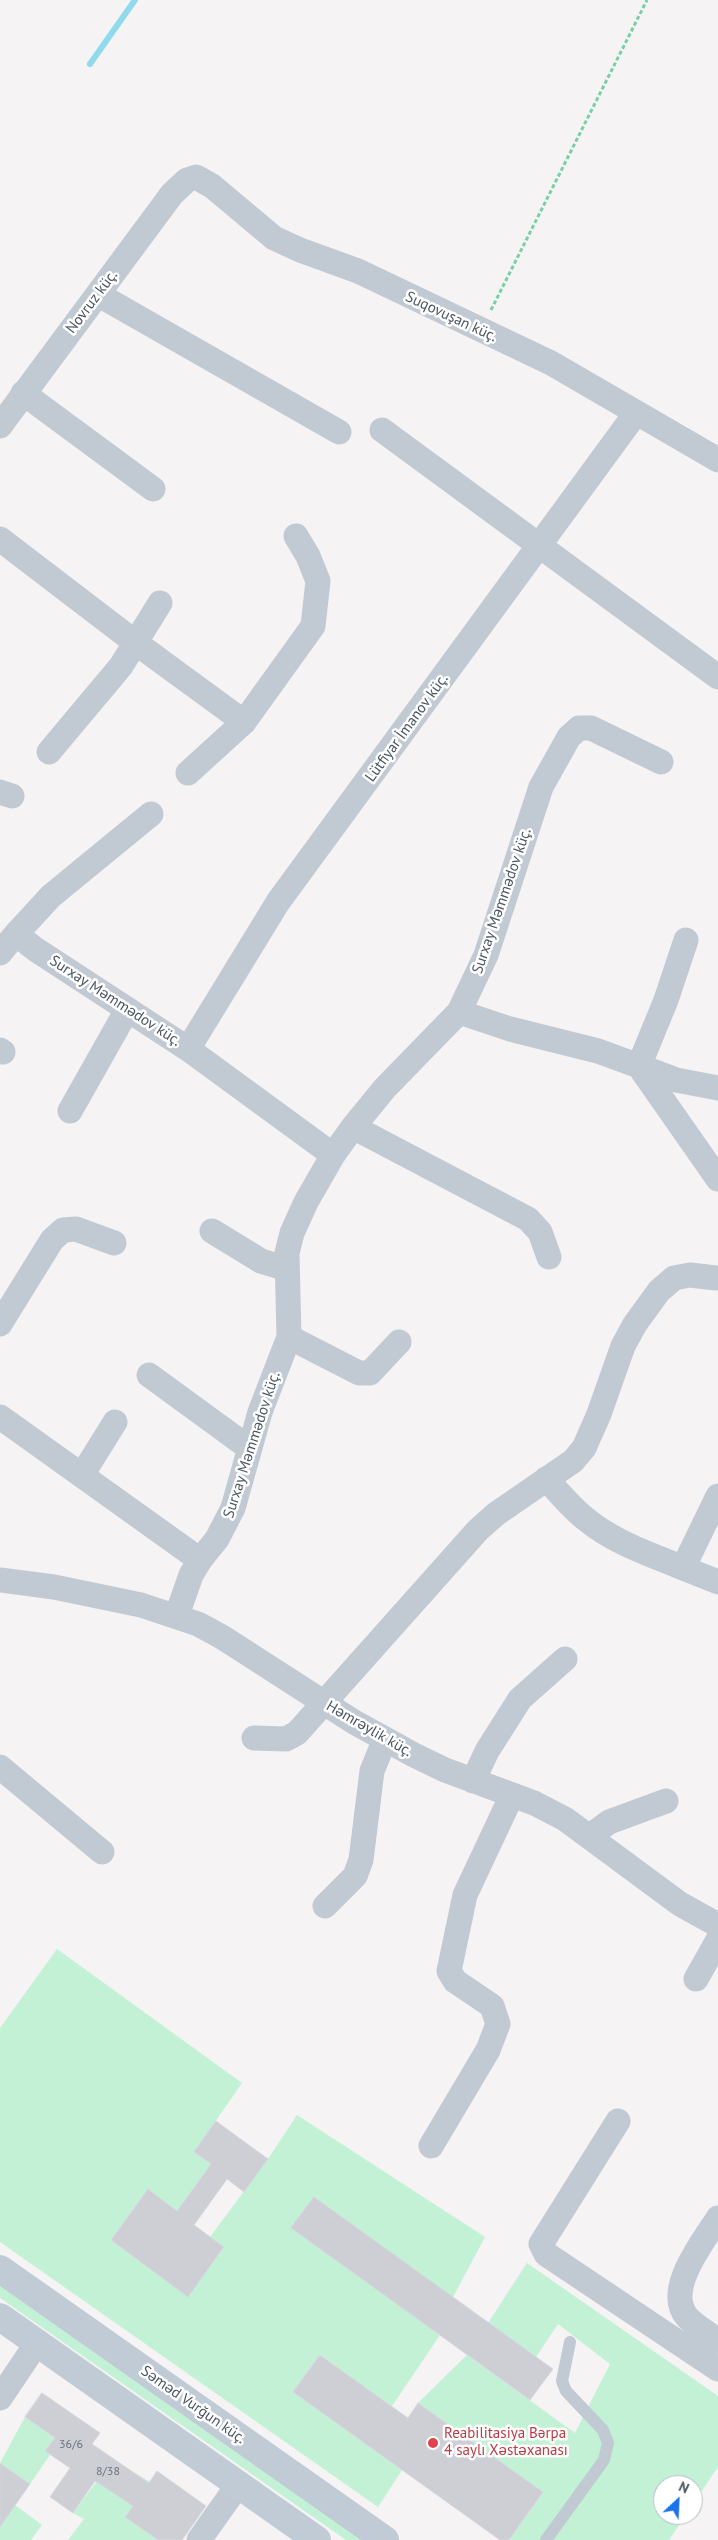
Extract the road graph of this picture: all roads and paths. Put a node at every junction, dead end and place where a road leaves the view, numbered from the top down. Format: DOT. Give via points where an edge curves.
graph roads {
  1 [pos="647,0"];
  2 [pos="187,180"];
  3 [pos="99,295"];
  4 [pos="480,331"];
  5 [pos="23,393"];
  6 [pos="636,413"];
  7 [pos="0,426"];
  8 [pos="382,430"];
  9 [pos="339,432"];
  10 [pos="718,460"];
  11 [pos="153,489"];
  12 [pos="296,536"];
  13 [pos="0,539"];
  14 [pos="538,546"];
  15 [pos="160,604"];
  16 [pos="136,644"];
  17 [pos="718,677"];
  18 [pos="244,722"];
  19 [pos="49,752"];
  20 [pos="661,762"];
  21 [pos="188,773"];
  22 [pos="151,814"];
  23 [pos="16,934"];
  24 [pos="686,940"];
  25 [pos="0,954"];
  26 [pos="127,1010"];
  27 [pos="459,1012"];
  28 [pos="188,1049"];
  29 [pos="639,1066"];
  30 [pos="718,1088"];
  31 [pos="70,1111"];
  32 [pos="353,1127"];
  33 [pos="333,1154"];
  34 [pos="718,1178"];
  35 [pos="212,1231"];
  36 [pos="114,1243"];
  37 [pos="548,1257"];
  38 [pos="287,1268"];
  39 [pos="716,1278"];
  40 [pos="0,1324"];
  41 [pos="289,1337"];
  42 [pos="399,1342"];
  43 [pos="149,1375"];
  44 [pos="0,1417"];
  45 [pos="115,1422"];
  46 [pos="249,1448"];
  47 [pos="82,1475"];
  48 [pos="546,1479"];
  49 [pos="718,1496"];
  50 [pos="200,1560"];
  51 [pos="683,1568"];
  52 [pos="0,1580"];
  53 [pos="718,1582"];
  54 [pos="176,1615"];
  55 [pos="565,1659"];
  56 [pos="324,1703"];
  57 [pos="254,1738"];
  58 [pos="385,1739"];
  59 [pos="0,1767"];
  60 [pos="473,1781"];
  61 [pos="512,1795"];
  62 [pos="666,1801"];
  63 [pos="590,1836"];
  64 [pos="102,1852"];
  65 [pos="325,1906"];
  66 [pos="718,1925"];
  67 [pos="718,1940"];
  68 [pos="696,1979"];
  69 [pos="618,2121"];
  70 [pos="431,2146"];
  71 [pos="718,2218"];
  72 [pos="0,2269"];
  73 [pos="0,2317"];
  74 [pos="718,2341"];
  75 [pos="570,2342"];
  76 [pos="37,2343"];
  77 [pos="718,2369"];
  78 [pos="0,2398"];
  79 [pos="238,2485"];
  80 [pos="199,2540"];
  81 [pos="317,2540"];
  82 [pos="385,2540"];
  83 [pos="546,2540"];
  1 -- 4 [label="path"];
  2 -- 3 [label="street, Novruz küç." via="172,194"];
  2 -- 4 [label="street, Suqovuşan küç." via="204,179 274,238 358,271"];
  3 -- 5 [label="street, Novruz küç."];
  3 -- 9 [label="street"];
  4 -- 6 [label="street, Suqovuşan küç." via="551,363"];
  5 -- 7 [label="street, Novruz küç."];
  5 -- 11 [label="street"];
  6 -- 10 [label="street, Suqovuşan küç."];
  6 -- 14 [label="street, Lütfiyar İmanov küç."];
  8 -- 14 [label="street"];
  12 -- 18 [label="street" via="318,581 313,626"];
  13 -- 16 [label="street"];
  14 -- 17 [label="street"];
  14 -- 28 [label="street, Lütfiyar İmanov küç." via="278,902"];
  15 -- 16 [label="street"];
  16 -- 18 [label="street"];
  16 -- 19 [label="street"];
  18 -- 21 [label="street"];
  20 -- 27 [label="street, Surxay Məmmədov küç." via="591,728 579,728 569,737 541,787 486,955"];
  22 -- 23 [label="street" via="51,896"];
  23 -- 25 [label="street"];
  23 -- 26 [label="street, Surxay Məmmədov küç."];
  24 -- 29 [label="street"];
  26 -- 28 [label="street, Surxay Məmmədov küç."];
  26 -- 31 [label="street"];
  27 -- 29 [label="street" via="510,1030 589,1049"];
  27 -- 32 [label="street, Surxay Məmmədov küç."];
  28 -- 33 [label="street, Surxay Məmmədov küç."];
  29 -- 30 [label="street" via="676,1080"];
  29 -- 34 [label="street"];
  32 -- 33 [label="street, Surxay Məmmədov küç."];
  32 -- 37 [label="street" via="528,1219 540,1232"];
  33 -- 38 [label="street, Surxay Məmmədov küç." via="292,1233"];
  35 -- 38 [label="street" via="261,1261"];
  36 -- 40 [label="street" via="76,1229 63,1230 52,1240"];
  38 -- 41 [label="street, Surxay Məmmədov küç."];
  39 -- 48 [label="street" via="690,1275 674,1278 659,1291 623,1346 584,1448 573,1461"];
  41 -- 42 [label="street" via="359,1373 370,1373"];
  41 -- 46 [label="street, Surxay Məmmədov küç."];
  43 -- 46 [label="street"];
  44 -- 47 [label="street"];
  45 -- 47 [label="street"];
  46 -- 50 [label="street, Surxay Məmmədov küç." via="233,1508 217,1539"];
  47 -- 50 [label="street"];
  48 -- 51 [label="street" via="599,1529 620,1542"];
  48 -- 56 [label="street" via="478,1530"];
  49 -- 51 [label="street"];
  50 -- 54 [label="street, Surxay Məmmədov küç."];
  51 -- 53 [label="street"];
  52 -- 54 [label="street, Həmrəylik küç." via="54,1587"];
  54 -- 56 [label="street, Həmrəylik küç." via="222,1637"];
  55 -- 60 [label="street" via="520,1699 504,1721"];
  56 -- 57 [label="street" via="297,1733 286,1739"];
  56 -- 58 [label="street, Həmrəylik küç."];
  58 -- 60 [label="street, Həmrəylik küç."];
  58 -- 65 [label="street" via="372,1771 361,1860 356,1876"];
  59 -- 64 [label="street"];
  60 -- 61 [label="street, Həmrəylik küç."];
  61 -- 63 [label="street, Həmrəylik küç." via="565,1819"];
  61 -- 70 [label="street" via="465,1895 449,1971 455,1981 492,2006 498,2024 488,2050"];
  62 -- 63 [label="street" via="609,1822"];
  63 -- 66 [label="street, Həmrəylik küç." via="680,1904"];
  67 -- 68 [label="street"];
  69 -- 77 [label="street" via="546,2236 542,2244 546,2254"];
  71 -- 74 [label="street" via="685,2274 680,2291 680,2304 688,2318"];
  72 -- 82 [label="main road, Səməd Vurğun küç."];
  73 -- 76 [label="main road"];
  75 -- 83 [label="lane" via="562,2381 566,2391 603,2430 608,2443 604,2460"];
  76 -- 78 [label="street"];
  76 -- 79 [label="main road"];
  79 -- 80 [label="street"];
  79 -- 81 [label="main road"];
}
